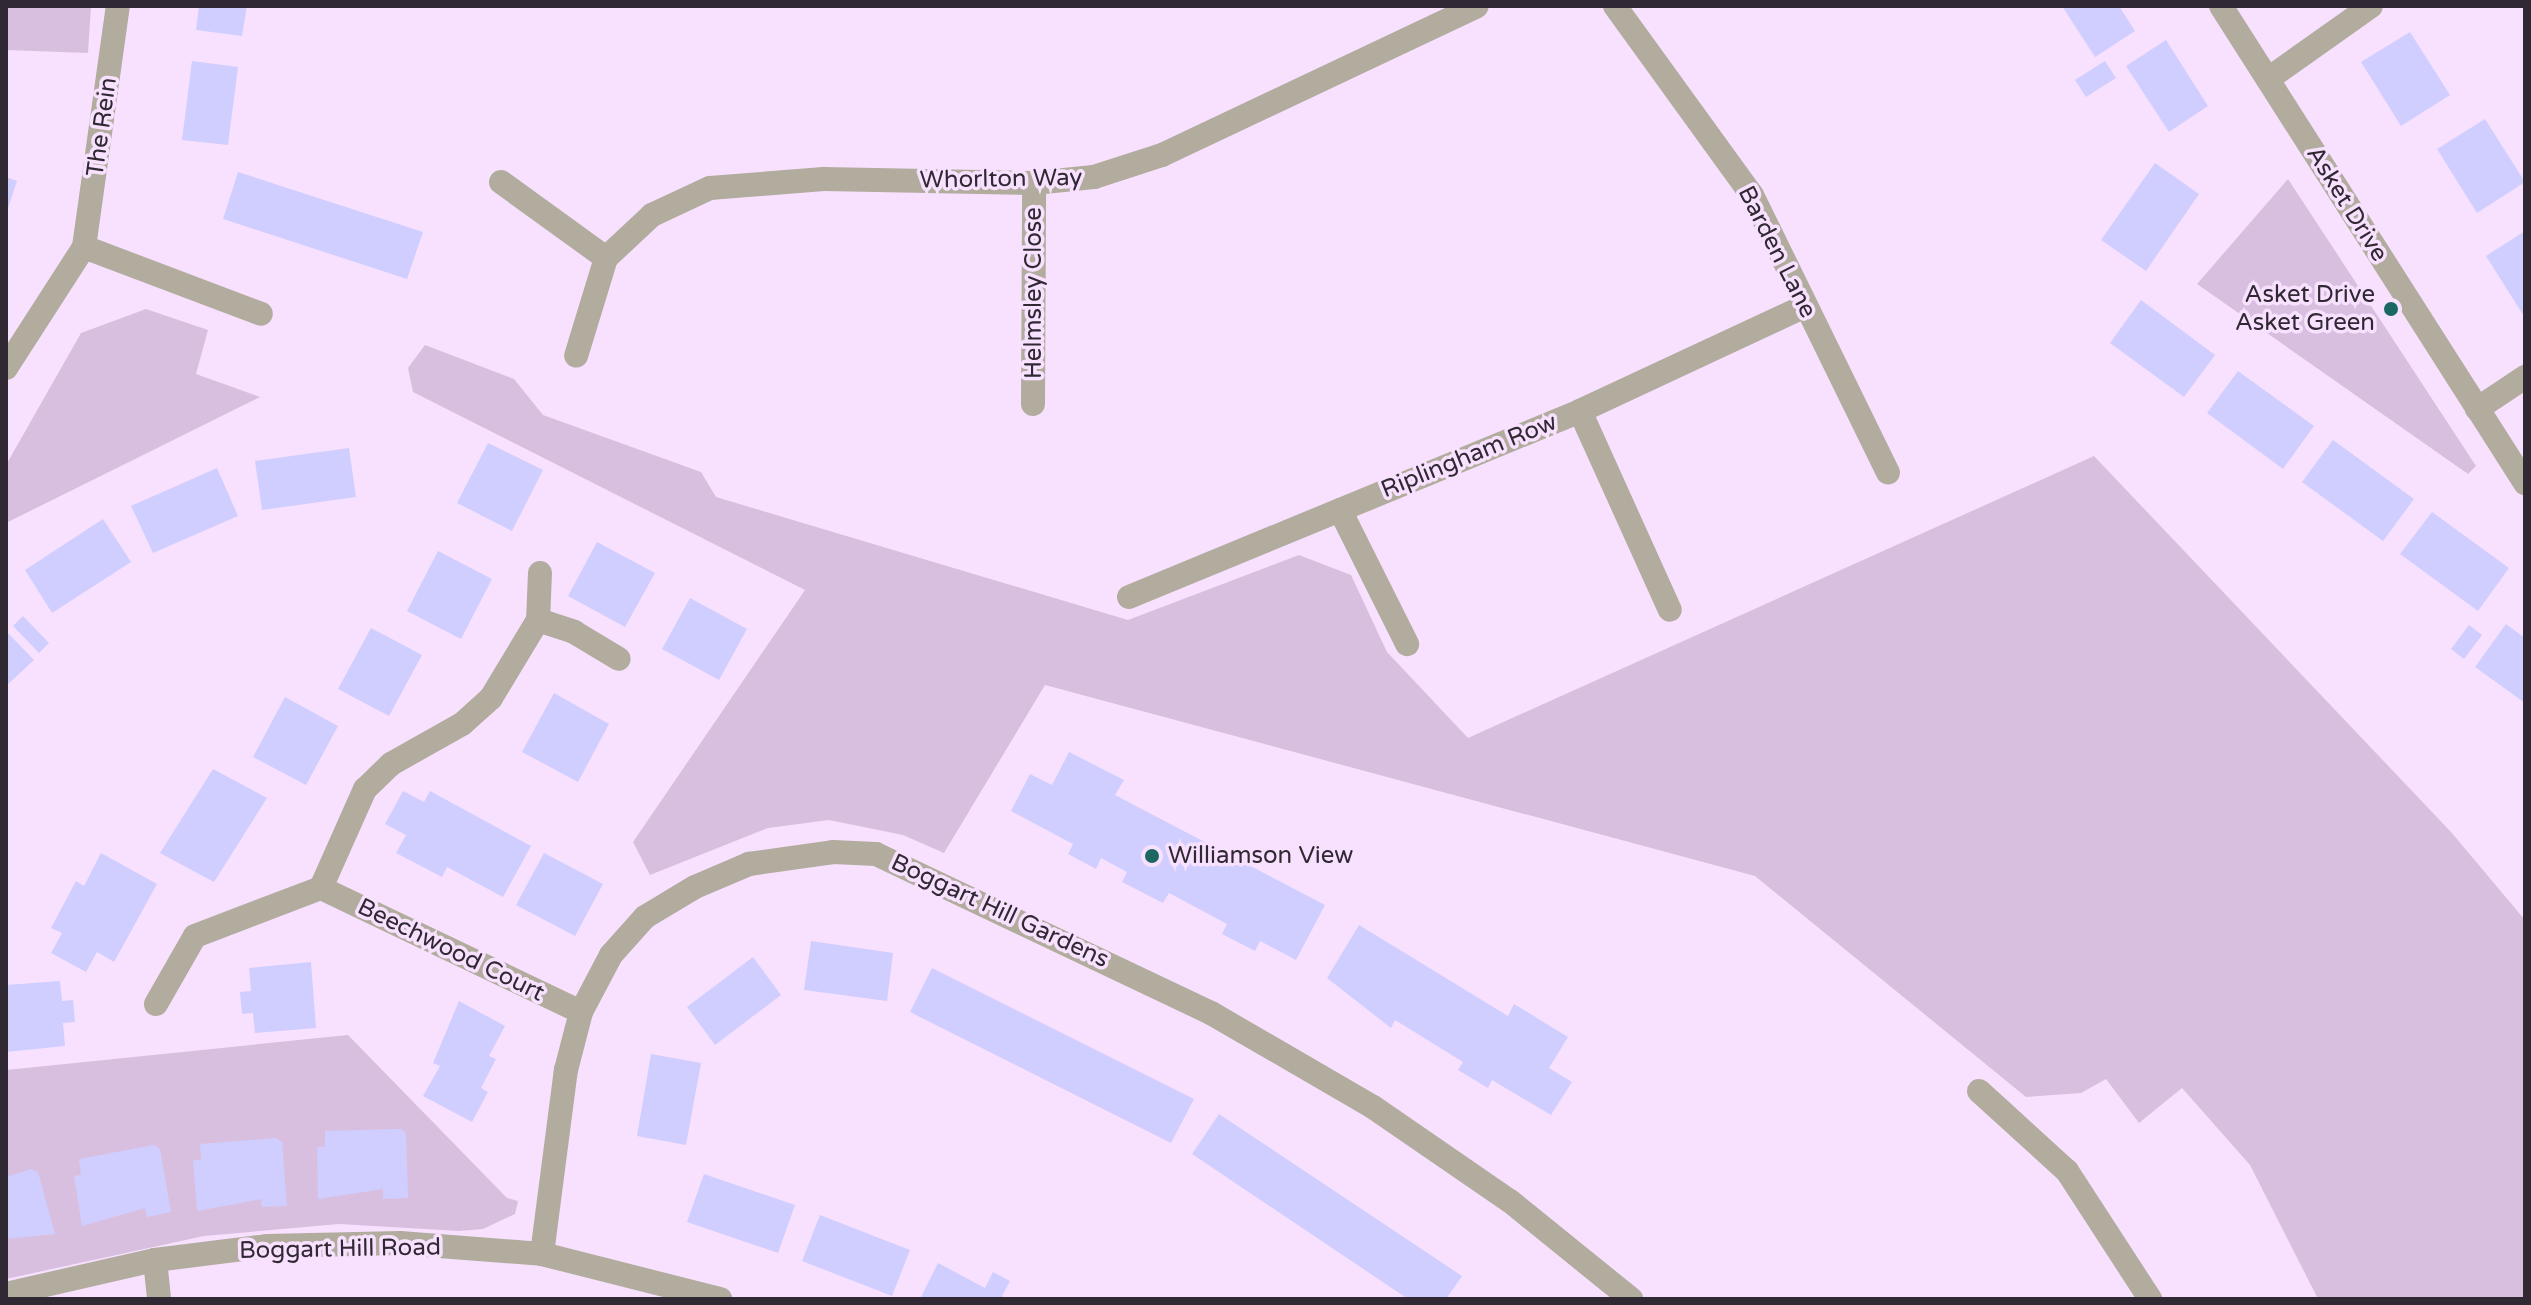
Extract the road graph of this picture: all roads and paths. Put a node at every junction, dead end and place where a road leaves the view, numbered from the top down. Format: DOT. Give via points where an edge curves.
graph roads {
  1 [pos="118,6"];
  2 [pos="1477,6"];
  3 [pos="1615,6"];
  4 [pos="2221,6"];
  5 [pos="2371,6"];
  6 [pos="2268,79"];
  7 [pos="501,182"];
  8 [pos="1034,183"];
  9 [pos="84,247"];
  10 [pos="606,258"];
  11 [pos="1805,306"];
  12 [pos="261,314"];
  13 [pos="576,356"];
  14 [pos="6,368"];
  15 [pos="2525,377"];
  16 [pos="1033,404"];
  17 [pos="2477,409"];
  18 [pos="1580,411"];
  19 [pos="1888,473"];
  20 [pos="2525,483"];
  21 [pos="1340,510"];
  22 [pos="540,573"];
  23 [pos="1129,597"];
  24 [pos="1670,610"];
  25 [pos="538,620"];
  26 [pos="1407,644"];
  27 [pos="619,659"];
  28 [pos="321,888"];
  29 [pos="156,1004"];
  30 [pos="581,1012"];
  31 [pos="1979,1091"];
  32 [pos="542,1254"];
  33 [pos="155,1260"];
  34 [pos="6,1294"];
  35 [pos="159,1299"];
  36 [pos="720,1299"];
  37 [pos="1631,1299"];
  38 [pos="2150,1299"];
  1 -- 9 [label="street, The Rein"];
  2 -- 8 [label="street, Whorlton Way" via="1162,155 1094,177"];
  3 -- 11 [label="street, Barden Lane" via="1752,195"];
  4 -- 6 [label="street, Asket Drive"];
  5 -- 6 [label="street"];
  6 -- 17 [label="street, Asket Drive"];
  7 -- 10 [label="street"];
  8 -- 10 [label="street, Whorlton Way" via="824,179 710,188 652,215"];
  8 -- 16 [label="street, Helmsley Close"];
  9 -- 12 [label="street"];
  9 -- 14 [label="street, The Rein"];
  10 -- 13 [label="street, Whorlton Way"];
  11 -- 18 [label="street, Riplingham Row"];
  11 -- 19 [label="street, Barden Lane"];
  15 -- 17 [label="street"];
  17 -- 20 [label="street, Asket Drive"];
  18 -- 21 [label="street, Riplingham Row"];
  18 -- 24 [label="street"];
  21 -- 23 [label="street, Riplingham Row"];
  21 -- 26 [label="street"];
  22 -- 25 [label="street"];
  25 -- 27 [label="street" via="574,632"];
  25 -- 28 [label="street" via="491,698 462,724 391,764 365,789"];
  28 -- 29 [label="street" via="195,936"];
  28 -- 30 [label="street, Beechwood Court"];
  30 -- 32 [label="street, Boggart Hill Gardens" via="566,1070"];
  30 -- 37 [label="street, Boggart Hill Gardens" via="611,955 645,917 695,887 749,864 800,853 876,854 1211,1013 1373,1107 1510,1201"];
  31 -- 38 [label="street" via="2067,1171"];
  32 -- 33 [label="street, Boggart Hill Road" via="400,1243 267,1246"];
  32 -- 36 [label="street, Boggart Hill Road"];
  33 -- 34 [label="street, Boggart Hill Road"];
  33 -- 35 [label="street"];
}
